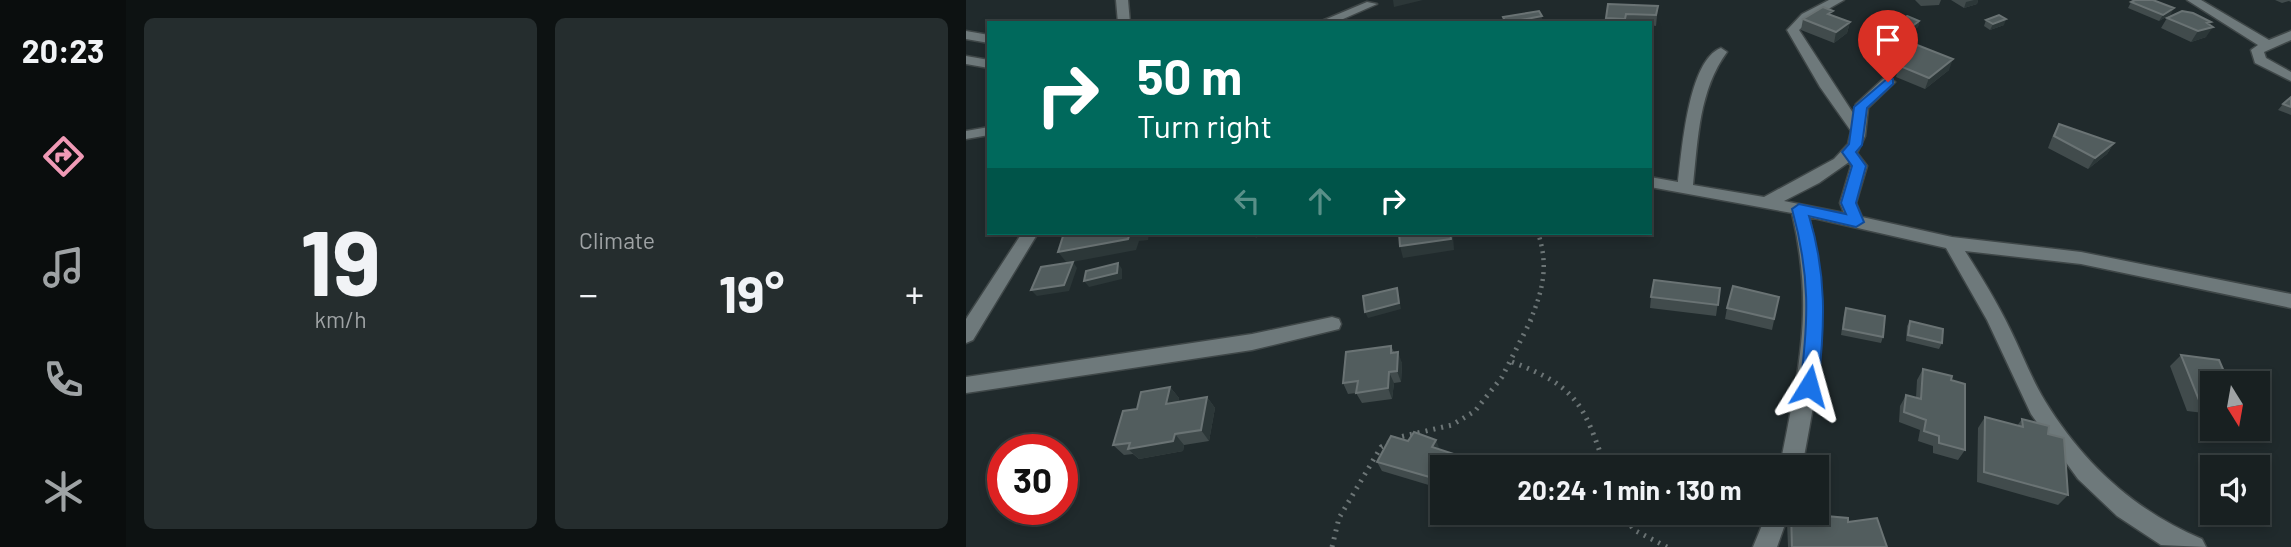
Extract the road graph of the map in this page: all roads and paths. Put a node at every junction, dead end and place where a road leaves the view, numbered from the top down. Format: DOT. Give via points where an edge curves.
graph roads {
  1 [pos="1122,0"];
  2 [pos="1838,0"];
  3 [pos="2193,0"];
  4 [pos="1371,4"];
  5 [pos="1124,21"];
  6 [pos="1328,21"];
  7 [pos="2291,34"];
  8 [pos="966,35"];
  9 [pos="987,38"];
  10 [pos="2266,44"];
  11 [pos="1721,52"];
  12 [pos="966,60"];
  13 [pos="987,64"];
  14 [pos="2291,77"];
  15 [pos="1888,82"];
  16 [pos="1858,130"];
  17 [pos="987,131"];
  18 [pos="966,135"];
  19 [pos="1849,152"];
  20 [pos="1652,182"];
  21 [pos="1685,190"];
  22 [pos="1764,204"];
  23 [pos="1799,209"];
  24 [pos="1856,222"];
  25 [pos="1029,235"];
  26 [pos="1538,235"];
  27 [pos="1952,243"];
  28 [pos="2291,301"];
  29 [pos="1332,324"];
  30 [pos="966,335"];
  31 [pos="1512,362"];
  32 [pos="966,385"];
  33 [pos="1601,455"];
  34 [pos="1794,455"];
  35 [pos="1630,525"];
  36 [pos="1773,525"];
  37 [pos="1332,547"];
  38 [pos="1667,547"];
  39 [pos="1765,547"];
  40 [pos="2193,547"];
  1 -- 5 [label="street"];
  2 -- 16 [label="street" via="1793,30"];
  3 -- 10 [label="street"];
  4 -- 6 [label="street"];
  7 -- 10 [label="street"];
  8 -- 9 [label="street"];
  10 -- 14 [label="street" via="2257,50 2257,57"];
  11 -- 21 [label="street" via="1705,72"];
  12 -- 13 [label="street"];
  15 -- 16 [label="street" via="1861,107"];
  16 -- 19 [label="street" via="1856,145"];
  17 -- 18 [label="street"];
  19 -- 22 [label="street"];
  19 -- 24 [label="street" via="1859,166 1849,203"];
  20 -- 21 [label="street"];
  21 -- 22 [label="street"];
  22 -- 23 [label="street"];
  23 -- 24 [label="street"];
  23 -- 34 [label="street" via="1810,245 1816,327"];
  24 -- 27 [label="street"];
  25 -- 30 [label="street"];
  26 -- 31 [label="path" via="1545,274"];
  27 -- 28 [label="street" via="2081,258"];
  27 -- 40 [label="street" via="2059,439 2095,483 2137,520"];
  29 -- 32 [label="street" via="1252,342"];
  31 -- 33 [label="path" via="1548,374 1573,393"];
  31 -- 37 [label="path" via="1475,412 1459,422 1391,439 1381,447 1339,518"];
  35 -- 38 [label="path"];
  36 -- 39 [label="street"];
}
